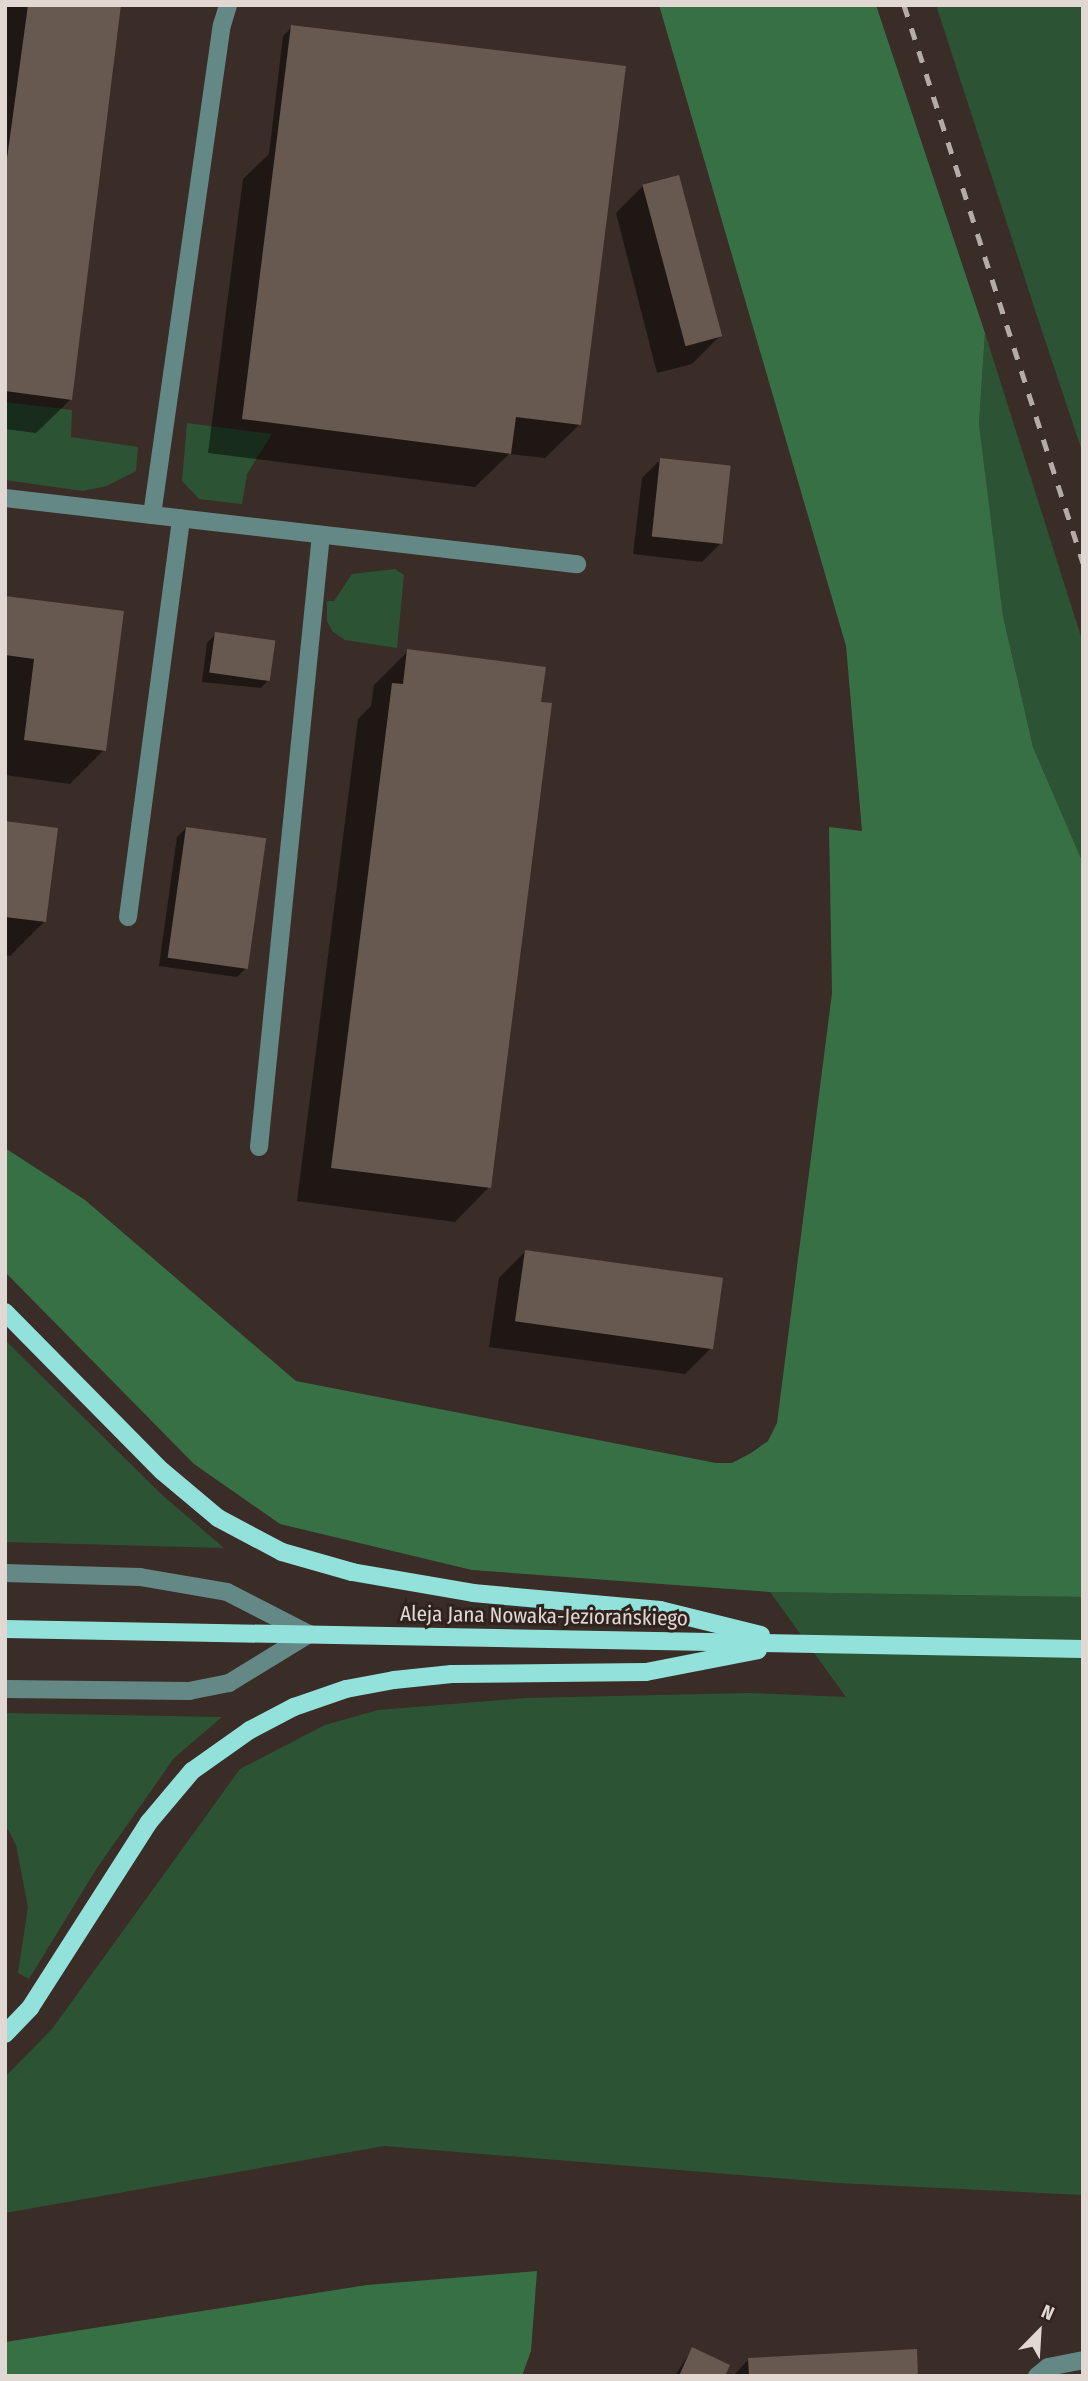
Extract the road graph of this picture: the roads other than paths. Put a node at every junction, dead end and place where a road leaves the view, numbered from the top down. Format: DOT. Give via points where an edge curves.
graph roads {
  1 [pos="229,5"];
  2 [pos="5,498"];
  3 [pos="152,515"];
  4 [pos="181,519"];
  5 [pos="321,535"];
  6 [pos="577,564"];
  7 [pos="128,917"];
  8 [pos="259,1147"];
  9 [pos="5,1312"];
  10 [pos="5,1573"];
  11 [pos="5,1629"];
  12 [pos="309,1634"];
  13 [pos="792,1643"];
  14 [pos="1083,1649"];
  15 [pos="5,1689"];
  16 [pos="5,2034"];
  17 [pos="1083,2360"];
  18 [pos="1037,2376"];
  1 -- 3 [label="lane" via="222,25"];
  2 -- 3 [label="lane"];
  3 -- 4 [label="lane"];
  4 -- 5 [label="lane"];
  4 -- 7 [label="lane"];
  5 -- 6 [label="lane"];
  5 -- 8 [label="lane"];
  9 -- 13 [label="main road" via="162,1471 218,1518 282,1552 352,1572 473,1593 660,1610"];
  10 -- 12 [label="lane" via="140,1577 227,1592"];
  11 -- 12 [label="main road, Aleja Jana Nowaka-Jeziorańskiego"];
  12 -- 13 [label="main road, Aleja Jana Nowaka-Jeziorańskiego"];
  12 -- 15 [label="lane" via="229,1683 202,1688 103,1693"];
  13 -- 14 [label="main road, Aleja Jana Nowaka-Jeziorańskiego"];
  13 -- 16 [label="main road" via="646,1672 452,1674 394,1680 346,1689 294,1707 250,1730 192,1771 149,1822 30,2008"];
  17 -- 18 [label="lane" via="1048,2367"];
}
